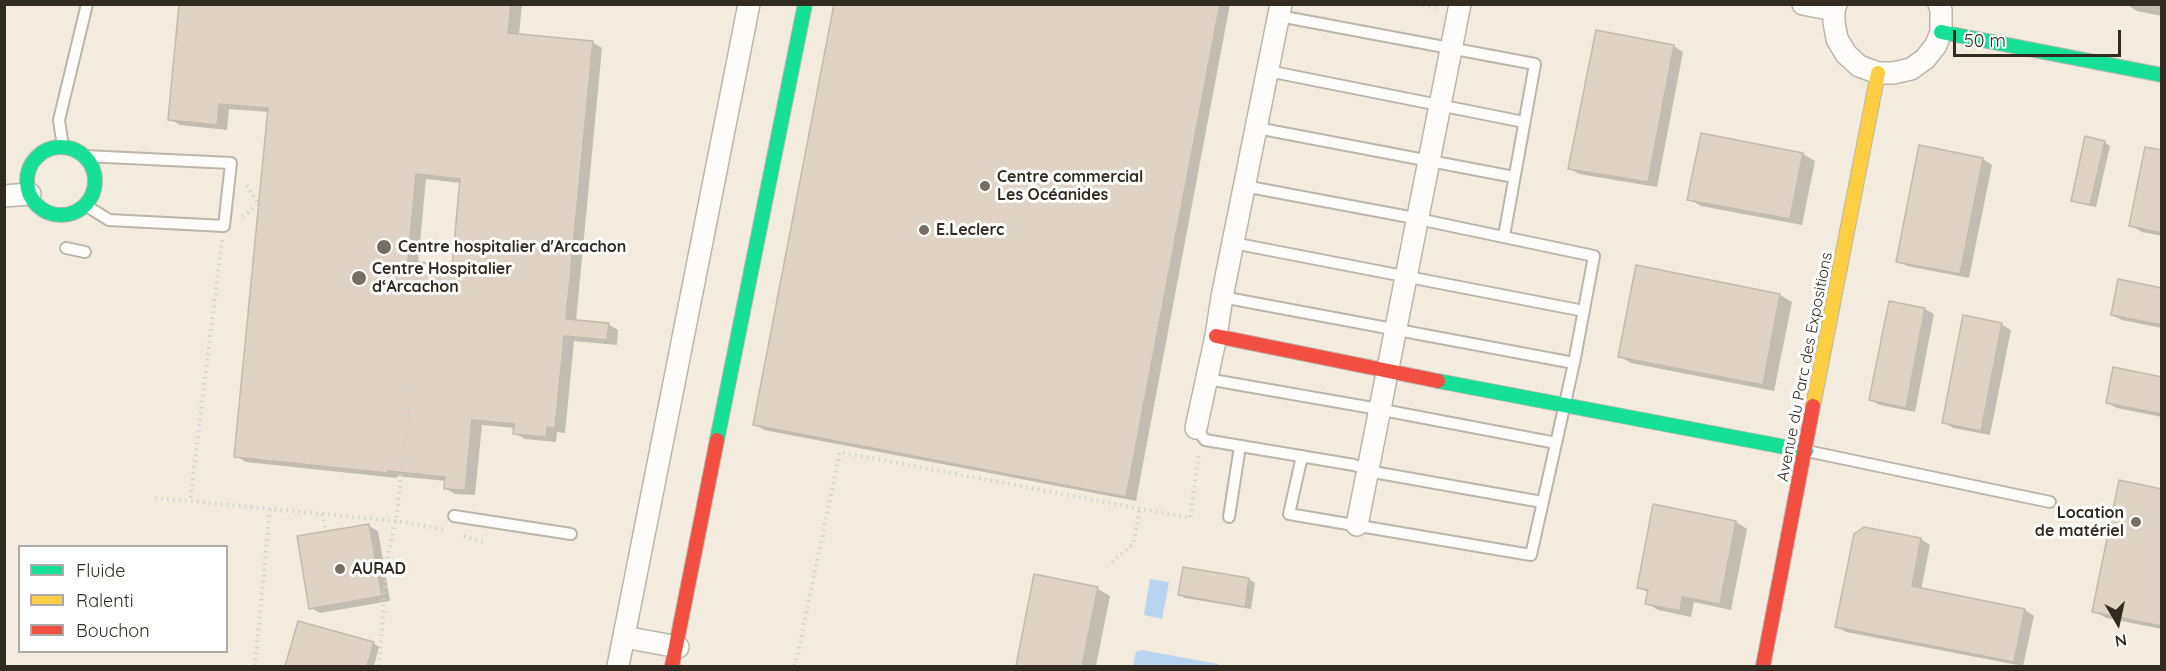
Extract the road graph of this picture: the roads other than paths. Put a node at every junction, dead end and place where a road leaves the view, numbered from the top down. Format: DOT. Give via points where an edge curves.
graph roads {
  1 [pos="87,4"];
  2 [pos="749,4"];
  3 [pos="805,4"];
  4 [pos="1460,4"];
  5 [pos="1803,4"];
  6 [pos="1939,4"];
  7 [pos="1835,7"];
  8 [pos="1280,10"];
  9 [pos="1941,32"];
  10 [pos="1451,48"];
  11 [pos="1268,71"];
  12 [pos="1878,73"];
  13 [pos="2162,75"];
  14 [pos="1440,105"];
  15 [pos="1524,122"];
  16 [pos="1257,128"];
  17 [pos="63,147"];
  18 [pos="85,156"];
  19 [pos="1428,160"];
  20 [pos="1514,177"];
  21 [pos="1245,186"];
  22 [pos="30,194"];
  23 [pos="4,196"];
  24 [pos="85,206"];
  25 [pos="1418,219"];
  26 [pos="1504,236"];
  27 [pos="1233,243"];
  28 [pos="66,248"];
  29 [pos="85,252"];
  30 [pos="1407,276"];
  31 [pos="1222,297"];
  32 [pos="1584,311"];
  33 [pos="1395,329"];
  34 [pos="1216,336"];
  35 [pos="1574,363"];
  36 [pos="1387,369"];
  37 [pos="1207,379"];
  38 [pos="1564,406"];
  39 [pos="1380,410"];
  40 [pos="1196,428"];
  41 [pos="1556,443"];
  42 [pos="1240,446"];
  43 [pos="1806,451"];
  44 [pos="1302,456"];
  45 [pos="1368,470"];
  46 [pos="1542,502"];
  47 [pos="2050,502"];
  48 [pos="454,516"];
  49 [pos="1229,517"];
  50 [pos="1357,525"];
  51 [pos="571,534"];
  52 [pos="624,637"];
  53 [pos="675,657"];
  54 [pos="618,666"];
  55 [pos="1763,666"];
  1 -- 17 [label="lane" via="59,120"];
  2 -- 52 [label="street"];
  3 -- 53 [label="street"];
  4 -- 10 [label="street"];
  5 -- 7 [label="street"];
  6 -- 9 [label="street"];
  7 -- 12 [label="street" via="1837,39 1846,54 1860,66"];
  8 -- 10 [label="lane"];
  8 -- 11 [label="street"];
  9 -- 12 [label="street" via="1925,59 1911,69"];
  9 -- 13 [label="street"];
  10 -- 14 [label="street"];
  10 -- 15 [label="lane" via="1535,64"];
  11 -- 14 [label="lane"];
  11 -- 16 [label="street"];
  12 -- 43 [label="street, Avenue du Parc des Expositions"];
  14 -- 15 [label="lane"];
  14 -- 19 [label="street"];
  15 -- 20 [label="lane"];
  16 -- 19 [label="lane"];
  16 -- 21 [label="street"];
  17 -- 18 [label="street"];
  17 -- 22 [label="street" via="41,153 33,162 28,172"];
  18 -- 24 [label="street" via="92,165 95,186"];
  18 -- 24 [label="lane" via="231,163 224,226 109,220"];
  19 -- 20 [label="lane"];
  19 -- 25 [label="street"];
  20 -- 26 [label="lane"];
  21 -- 25 [label="lane"];
  21 -- 27 [label="street"];
  22 -- 23 [label="street"];
  22 -- 24 [label="street" via="36,204 55,214 66,215"];
  25 -- 26 [label="lane"];
  25 -- 30 [label="street"];
  26 -- 32 [label="lane" via="1594,255"];
  27 -- 30 [label="lane"];
  27 -- 31 [label="street"];
  28 -- 29 [label="lane"];
  30 -- 32 [label="lane"];
  30 -- 33 [label="street"];
  31 -- 33 [label="lane"];
  31 -- 34 [label="street"];
  32 -- 35 [label="lane"];
  33 -- 35 [label="lane"];
  33 -- 36 [label="street"];
  34 -- 36 [label="street"];
  34 -- 37 [label="street"];
  35 -- 38 [label="lane"];
  36 -- 38 [label="street"];
  36 -- 39 [label="street"];
  37 -- 39 [label="lane"];
  37 -- 40 [label="street"];
  38 -- 41 [label="lane"];
  38 -- 43 [label="street"];
  39 -- 41 [label="lane"];
  39 -- 45 [label="street"];
  40 -- 42 [label="lane" via="1205,440"];
  41 -- 46 [label="lane"];
  42 -- 44 [label="lane"];
  42 -- 49 [label="lane"];
  43 -- 47 [label="lane"];
  43 -- 55 [label="street, Avenue du Parc des Expositions"];
  44 -- 45 [label="lane"];
  44 -- 50 [label="lane" via="1289,514"];
  45 -- 46 [label="lane"];
  45 -- 50 [label="street"];
  46 -- 50 [label="lane" via="1530,555"];
  48 -- 51 [label="lane"];
  52 -- 53 [label="street"];
  52 -- 54 [label="street"];
}
